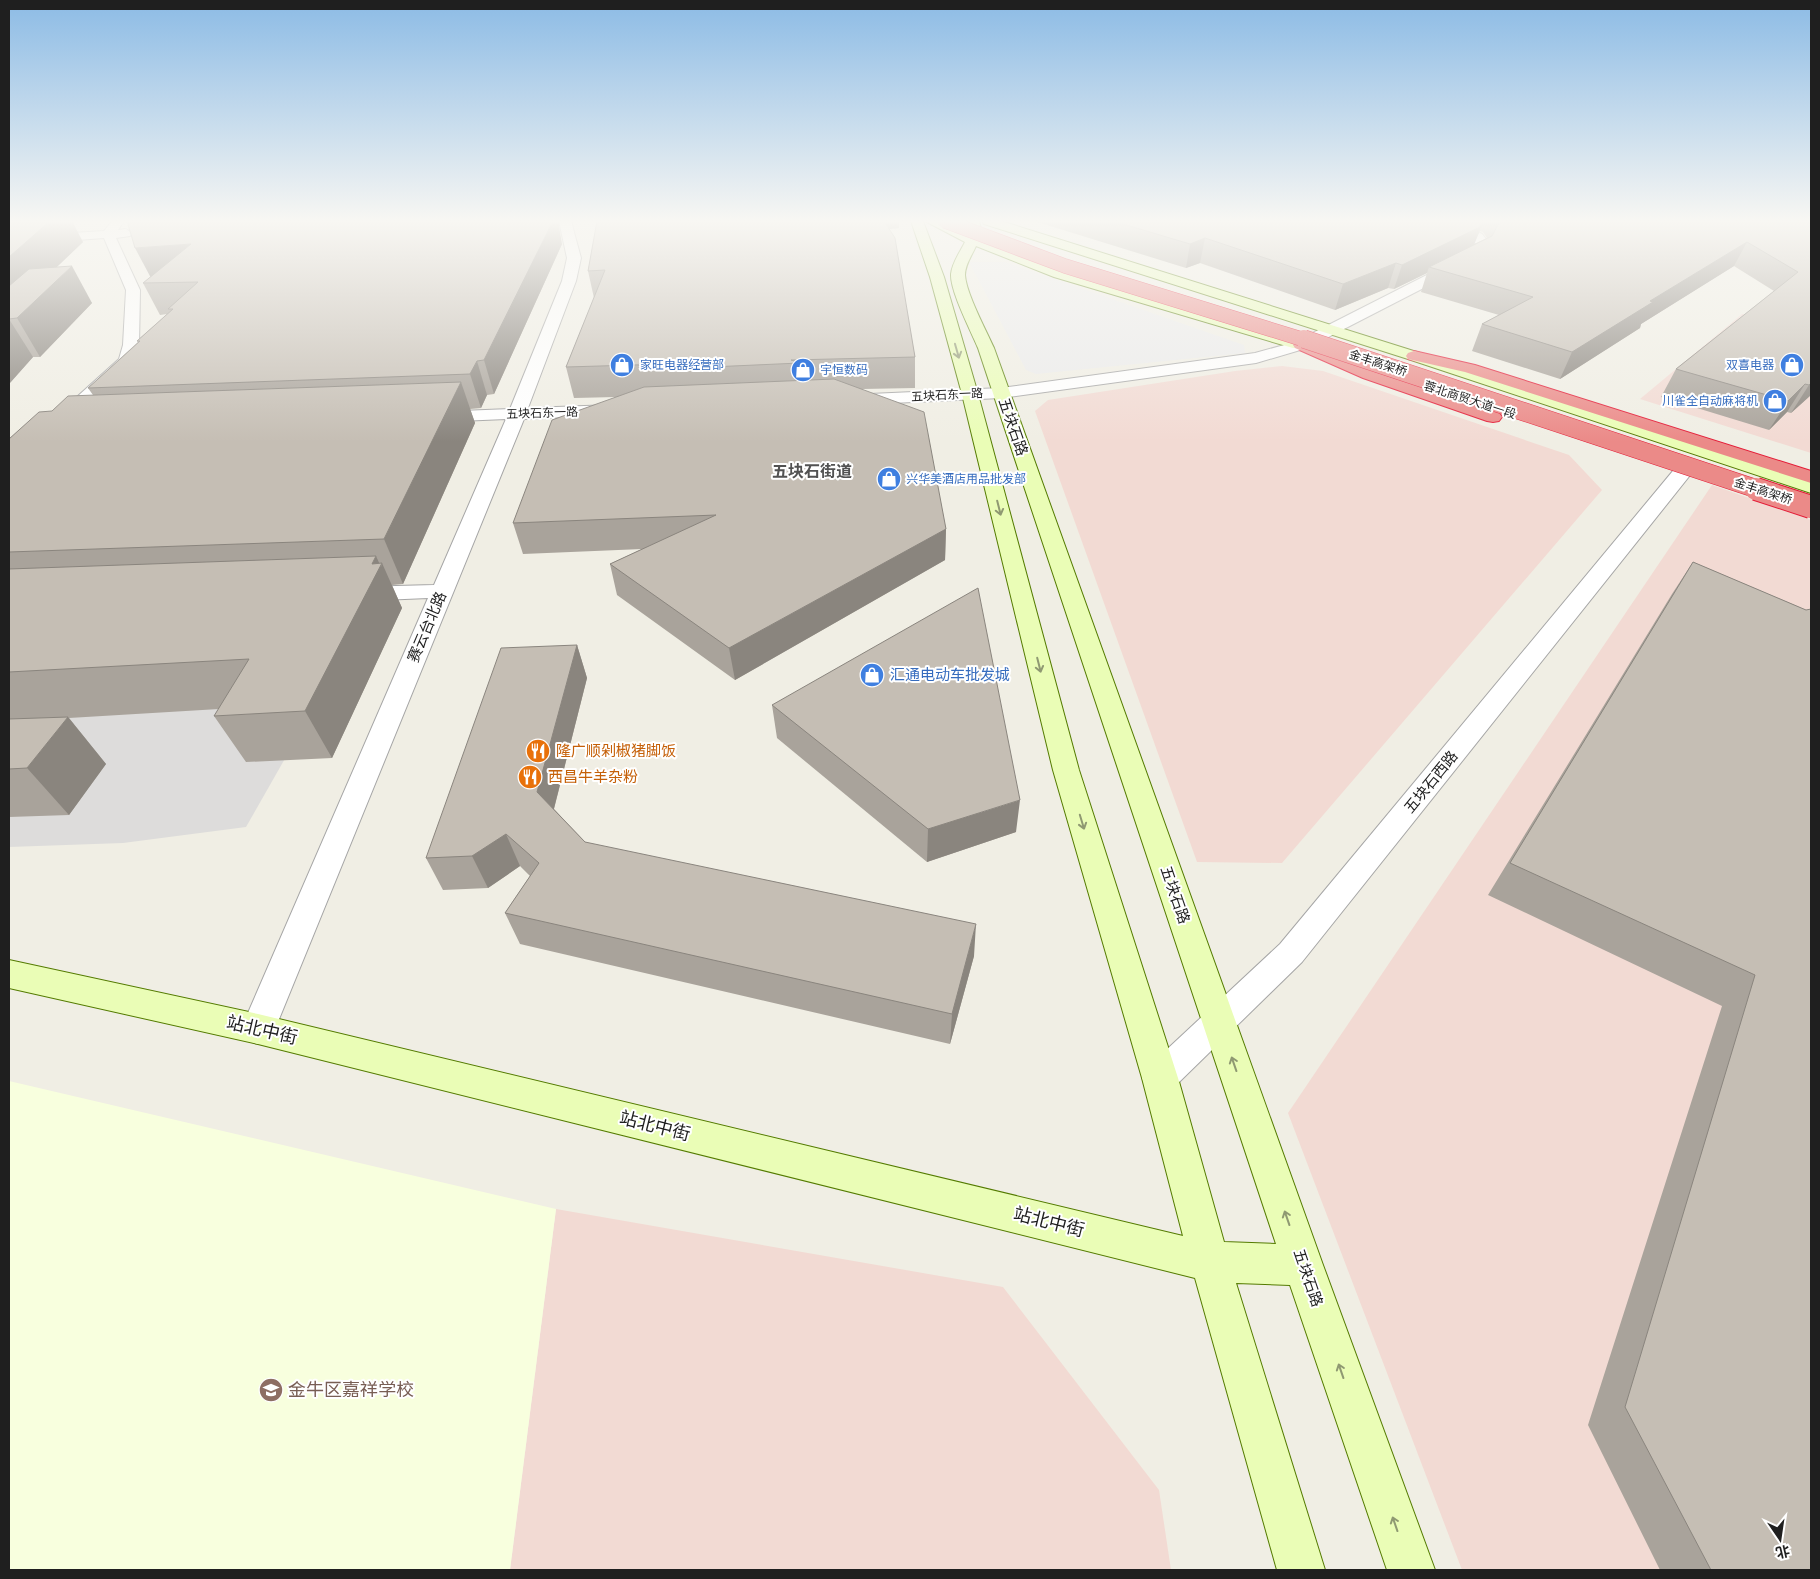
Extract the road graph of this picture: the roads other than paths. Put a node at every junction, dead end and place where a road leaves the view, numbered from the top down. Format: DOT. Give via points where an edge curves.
graph roads {
  1 [pos="133,295"];
  2 [pos="564,295"];
  3 [pos="942,295"];
  4 [pos="965,295"];
  5 [pos="1130,295"];
  6 [pos="1159,295"];
  7 [pos="1201,295"];
  8 [pos="1213,295"];
  9 [pos="1398,295"];
  10 [pos="1330,329"];
  11 [pos="1301,345"];
  12 [pos="1414,356"];
  13 [pos="1002,393"];
  14 [pos="970,394"];
  15 [pos="832,400"];
  16 [pos="625,410"];
  17 [pos="517,414"];
  18 [pos="418,418"];
  19 [pos="70,431"];
  20 [pos="50,432"];
  21 [pos="9,468"];
  22 [pos="1684,470"];
  23 [pos="1811,477"];
  24 [pos="1811,487"];
  25 [pos="1811,492"];
  26 [pos="1811,507"];
  27 [pos="1811,512"];
  28 [pos="1811,522"];
  29 [pos="442,591"];
  30 [pos="334,595"];
  31 [pos="9,974"];
  32 [pos="1220,1023"];
  33 [pos="258,1029"];
  34 [pos="1160,1078"];
  35 [pos="1210,1262"];
  36 [pos="1303,1265"];
  37 [pos="1301,1570"];
  38 [pos="1411,1570"];
  1 -- 20 [label="street" via="131,345 126,361"];
  2 -- 17 [label="street, 赛云台北路"];
  3 -- 14 [label="main road, one-way"];
  4 -- 13 [label="main road, 五块石路"];
  5 -- 11 [label="main road, 蓉北商贸大道一段"];
  6 -- 26 [label="highway, 金丰高架桥, bridge" via="1316,343"];
  7 -- 25 [label="highway, 金丰高架桥"];
  8 -- 10 [label="main road, 蓉北商贸大道一段"];
  9 -- 10 [label="street, 五块石东一路"];
  10 -- 11 [label="street, 五块石东一路"];
  10 -- 12 [label="main road, 蓉北商贸大道一段"];
  11 -- 13 [label="street, 五块石东一路" via="1256,358"];
  11 -- 22 [label="main road, 蓉北商贸大道一段"];
  11 -- 28 [label="highway" via="1369,375"];
  12 -- 23 [label="highway" via="1469,368"];
  12 -- 24 [label="main road, 蓉北商贸大道一段"];
  13 -- 14 [label="street, 五块石东一路"];
  13 -- 32 [label="main road, 五块石路"];
  14 -- 15 [label="street, 五块石东一路"];
  14 -- 34 [label="main road, one-way" via="1066,770"];
  16 -- 17 [label="street, 五块石东一路"];
  17 -- 18 [label="street, 五块石东一路"];
  17 -- 29 [label="street, 赛云台北路"];
  19 -- 20 [label="street"];
  20 -- 21 [label="street"];
  22 -- 27 [label="main road, 蓉北商贸大道一段"];
  22 -- 32 [label="street, 五块石西路" via="1291,953"];
  29 -- 30 [label="street"];
  29 -- 33 [label="street, 赛云台北路"];
  31 -- 33 [label="main road, 站北中街"];
  32 -- 34 [label="street, 五块石西路"];
  36 -- 32 [label="main road, 五块石路, one-way"];
  33 -- 35 [label="main road, 站北中街"];
  34 -- 35 [label="main road"];
  35 -- 36 [label="main road, 站北中街"];
  35 -- 37 [label="main road"];
  38 -- 36 [label="main road, 五块石路, one-way"];
}
